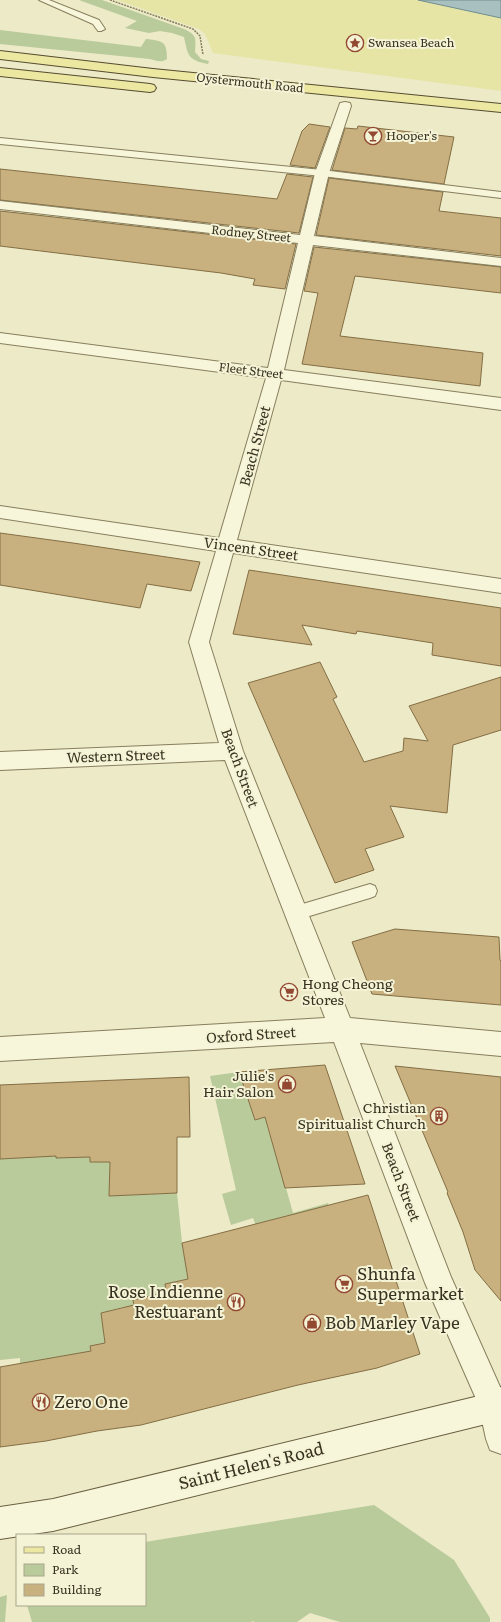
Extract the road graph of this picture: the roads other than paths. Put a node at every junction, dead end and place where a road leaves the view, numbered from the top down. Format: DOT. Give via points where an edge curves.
graph roads {
  1 [pos="42,0"];
  2 [pos="101,29"];
  3 [pos="0,55"];
  4 [pos="0,72"];
  5 [pos="162,89"];
  6 [pos="329,104"];
  7 [pos="345,106"];
  8 [pos="360,107"];
  9 [pos="501,108"];
  10 [pos="0,140"];
  11 [pos="322,174"];
  12 [pos="501,195"];
  13 [pos="0,205"];
  14 [pos="305,240"];
  15 [pos="501,262"];
  16 [pos="0,338"];
  17 [pos="275,374"];
  18 [pos="501,404"];
  19 [pos="0,512"];
  20 [pos="227,546"];
  21 [pos="501,586"];
  22 [pos="232,751"];
  23 [pos="0,760"];
  24 [pos="370,891"];
  25 [pos="296,913"];
  26 [pos="342,1029"];
  27 [pos="501,1044"];
  28 [pos="0,1049"];
  29 [pos="498,1405"];
  30 [pos="501,1439"];
  31 [pos="0,1523"];
  1 -- 2 [label="lane" via="96,22"];
  3 -- 9 [label="main road, Oystermouth Road"];
  4 -- 5 [label="main road"];
  6 -- 7 [label="main road"];
  7 -- 8 [label="main road"];
  7 -- 11 [label="street, Beach Street"];
  10 -- 11 [label="lane"];
  11 -- 12 [label="lane"];
  11 -- 14 [label="street, Beach Street"];
  13 -- 14 [label="street, Rodney Street"];
  14 -- 15 [label="street, Rodney Street"];
  14 -- 17 [label="street, Beach Street"];
  16 -- 17 [label="street, Fleet Street"];
  17 -- 18 [label="street, Fleet Street"];
  17 -- 20 [label="street, Beach Street"];
  19 -- 20 [label="street, Vincent Street"];
  20 -- 21 [label="street, Vincent Street"];
  20 -- 22 [label="street, Beach Street" via="199,642"];
  22 -- 23 [label="street, Western Street"];
  22 -- 25 [label="street, Beach Street"];
  24 -- 25 [label="lane"];
  25 -- 26 [label="street, Beach Street"];
  26 -- 27 [label="street, Oxford Street"];
  26 -- 28 [label="street, Oxford Street"];
  26 -- 29 [label="street, Beach Street" via="440,1283"];
  29 -- 30 [label="street, Beach Street"];
  29 -- 31 [label="street, Saint Helen's Road" via="53,1515"];
}
